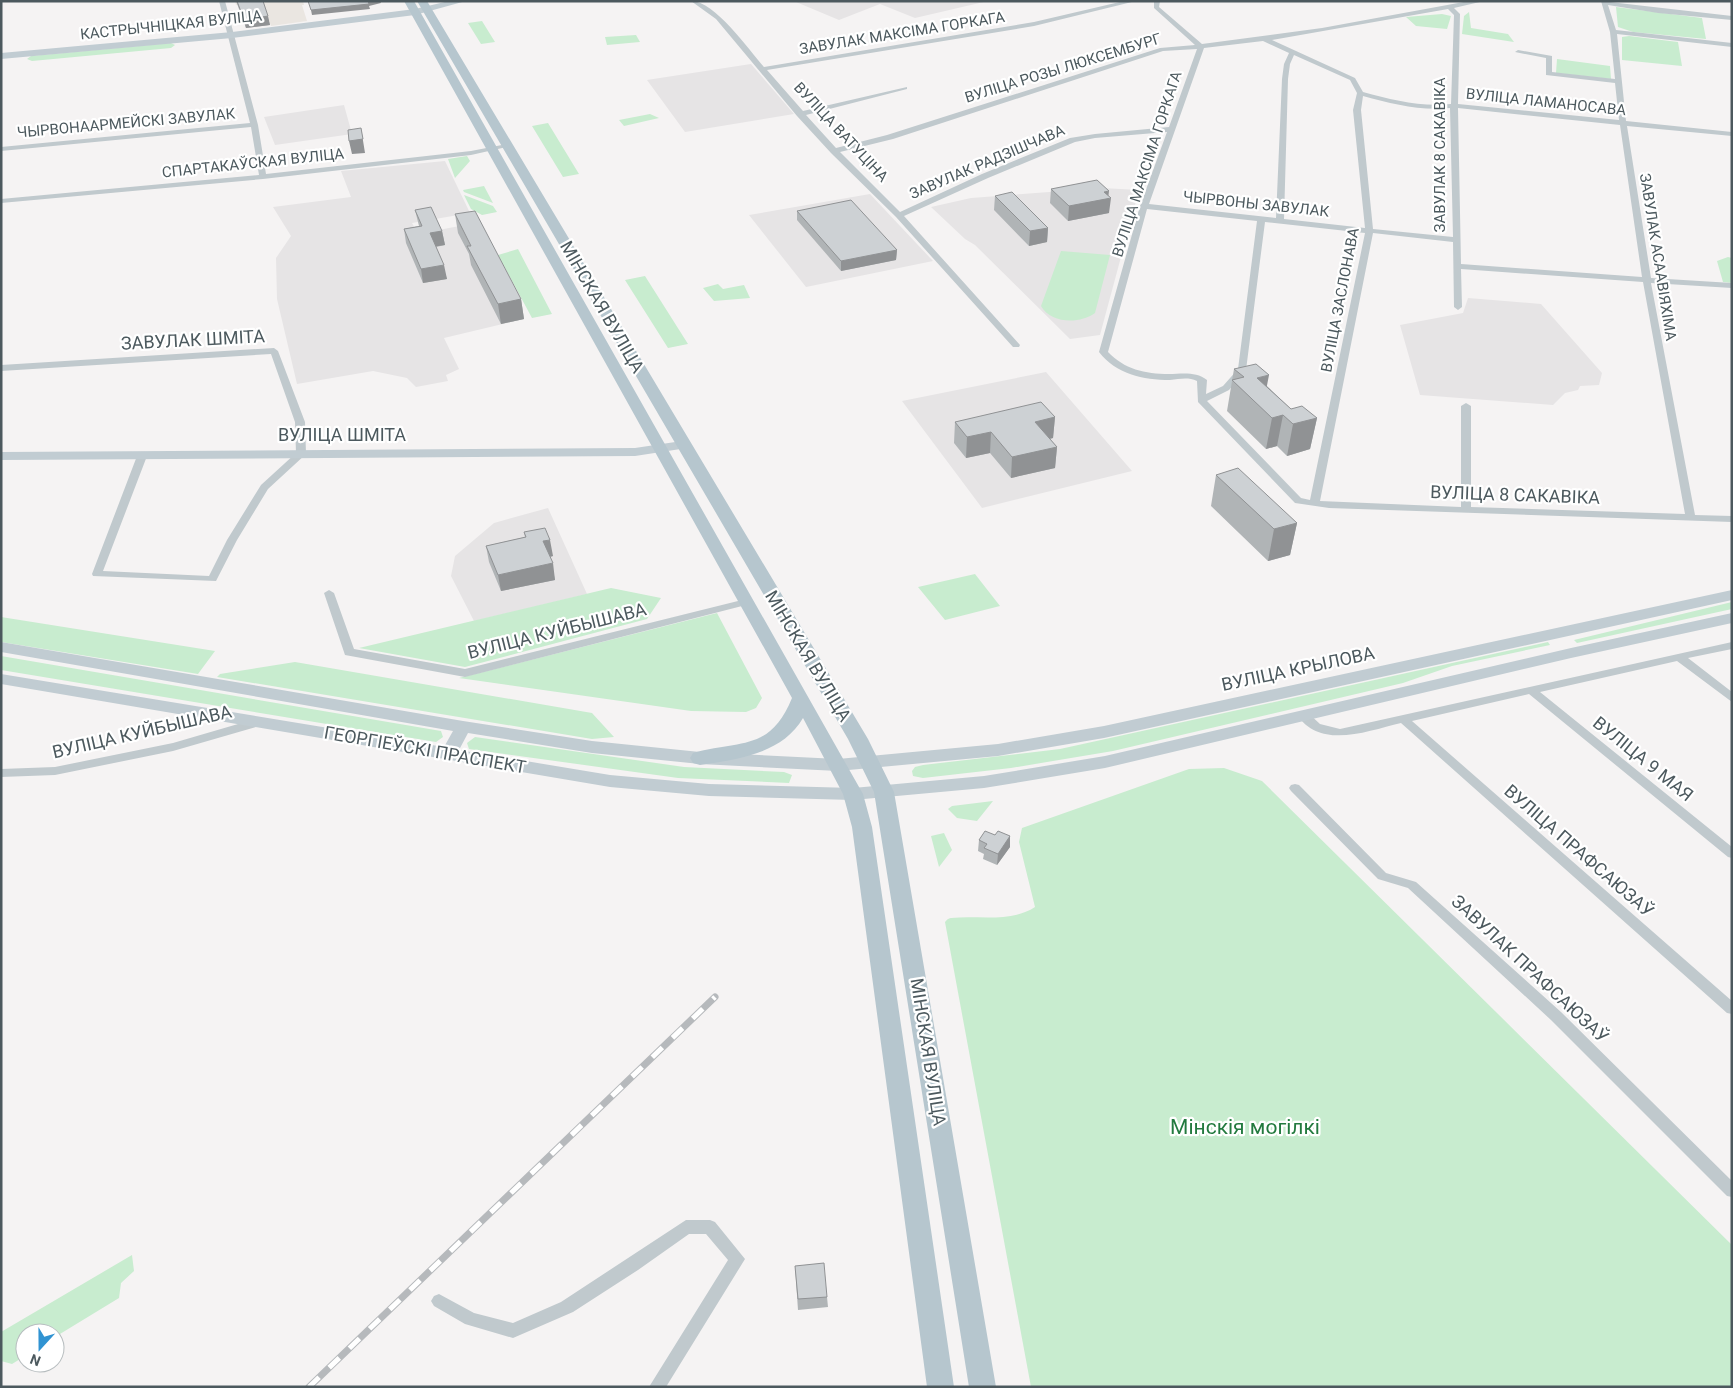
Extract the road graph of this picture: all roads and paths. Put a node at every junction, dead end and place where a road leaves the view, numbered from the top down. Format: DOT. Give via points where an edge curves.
graph roads {
  1 [pos="222,1"];
  2 [pos="462,1"];
  3 [pos="694,1"];
  4 [pos="1133,1"];
  5 [pos="1157,1"];
  6 [pos="1481,1"];
  7 [pos="1604,2"];
  8 [pos="418,6"];
  9 [pos="1449,7"];
  10 [pos="1732,18"];
  11 [pos="1613,32"];
  12 [pos="232,35"];
  13 [pos="1264,38"];
  14 [pos="1732,45"];
  15 [pos="1201,47"];
  16 [pos="1518,52"];
  17 [pos="1292,53"];
  18 [pos="1,56"];
  19 [pos="762,69"];
  20 [pos="1618,81"];
  21 [pos="905,88"];
  22 [pos="1360,93"];
  23 [pos="1454,106"];
  24 [pos="800,114"];
  25 [pos="1623,123"];
  26 [pos="254,125"];
  27 [pos="1172,130"];
  28 [pos="1732,134"];
  29 [pos="507,146"];
  30 [pos="1,149"];
  31 [pos="490,149"];
  32 [pos="834,151"];
  33 [pos="263,177"];
  34 [pos="1,201"];
  35 [pos="1144,206"];
  36 [pos="899,214"];
  37 [pos="1261,218"];
  38 [pos="1280,221"];
  39 [pos="1369,230"];
  40 [pos="1455,240"];
  41 [pos="1457,266"];
  42 [pos="1647,280"];
  43 [pos="1732,286"];
  44 [pos="1458,307"];
  45 [pos="1016,345"];
  46 [pos="1,368"];
  47 [pos="1201,400"];
  48 [pos="1466,406"];
  49 [pos="682,445"];
  50 [pos="659,450"];
  51 [pos="300,454"];
  52 [pos="1,456"];
  53 [pos="142,456"];
  54 [pos="1314,504"];
  55 [pos="1466,508"];
  56 [pos="1691,518"];
  57 [pos="1732,519"];
  58 [pos="329,593"];
  59 [pos="1732,595"];
  60 [pos="746,602"];
  61 [pos="1732,618"];
  62 [pos="1553,634"];
  63 [pos="1732,645"];
  64 [pos="1,647"];
  65 [pos="1571,653"];
  66 [pos="1680,658"];
  67 [pos="1,678"];
  68 [pos="1532,692"];
  69 [pos="801,698"];
  70 [pos="1732,698"];
  71 [pos="1304,715"];
  72 [pos="1403,719"];
  73 [pos="259,722"];
  74 [pos="463,727"];
  75 [pos="448,754"];
  76 [pos="700,758"];
  77 [pos="869,764"];
  78 [pos="838,765"];
  79 [pos="1,773"];
  80 [pos="1295,788"];
  81 [pos="884,792"];
  82 [pos="853,794"];
  83 [pos="1732,854"];
  84 [pos="1732,1010"];
  85 [pos="1732,1191"];
  86 [pos="439,1300"];
  87 [pos="657,1387"];
  88 [pos="941,1387"];
  89 [pos="983,1387"];
  1 -- 12 [label="street"];
  2 -- 8 [label="main road, КАСТРЫЧНІЦКАЯ ВУЛІЦА"];
  3 -- 19 [label="street, ВУЛІЦА ВАТУЦІНА" via="718,18"];
  4 -- 19 [label="street, ЗАВУЛАК МАКСІМА ГОРКАГА" via="1034,24"];
  5 -- 15 [label="street" via="1156,7 1168,20"];
  6 -- 9 [label="street, ВУЛІЦА РОЗЫ ЛЮКСЕМБУРГ"];
  7 -- 10 [label="street"];
  7 -- 11 [label="street, ЗАВУЛАК АСААВІЯХІМА"];
  8 -- 12 [label="main road, КАСТРЫЧНІЦКАЯ ВУЛІЦА"];
  8 -- 29 [label="main road, МІНСКАЯ ВУЛІЦА"];
  8 -- 31 [label="main road, МІНСКАЯ ВУЛІЦА"];
  9 -- 13 [label="street, ВУЛІЦА РОЗЫ ЛЮКСЕМБУРГ"];
  9 -- 23 [label="street, ЗАВУЛАК 8 САКАВІКА" via="1457,19"];
  11 -- 14 [label="street"];
  11 -- 20 [label="street, ЗАВУЛАК АСААВІЯХІМА"];
  12 -- 18 [label="main road, КАСТРЫЧНІЦКАЯ ВУЛІЦА"];
  12 -- 26 [label="street"];
  13 -- 15 [label="street, ВУЛІЦА РОЗЫ ЛЮКСЕМБУРГ"];
  13 -- 17 [label="street"];
  15 -- 27 [label="street, ВУЛІЦА МАКСІМА ГОРКАГА"];
  15 -- 32 [label="street, ВУЛІЦА РОЗЫ ЛЮКСЕМБУРГ" via="1162,49 890,137"];
  16 -- 20 [label="street" via="1550,57 1548,74"];
  17 -- 22 [label="street" via="1353,79"];
  17 -- 38 [label="street" via="1285,80"];
  19 -- 24 [label="street, ВУЛІЦА ВАТУЦІНА"];
  20 -- 25 [label="street, ЗАВУЛАК АСААВІЯХІМА"];
  21 -- 24 [label="street"];
  22 -- 23 [label="street, ВУЛІЦА ЛАМАНОСАВА" via="1432,108"];
  22 -- 39 [label="street, ВУЛІЦА ЗАСЛОНАВА" via="1357,110"];
  23 -- 25 [label="street, ВУЛІЦА ЛАМАНОСАВА"];
  23 -- 40 [label="street, ЗАВУЛАК 8 САКАВІКА"];
  24 -- 32 [label="street, ВУЛІЦА ВАТУЦІНА"];
  25 -- 28 [label="street, ВУЛІЦА ЛАМАНОСАВА"];
  25 -- 42 [label="street, ЗАВУЛАК АСААВІЯХІМА"];
  26 -- 30 [label="street, ЧЫРВОНААРМЕЙСКІ ЗАВУЛАК"];
  26 -- 33 [label="street"];
  27 -- 35 [label="street, ВУЛІЦА МАКСІМА ГОРКАГА"];
  27 -- 36 [label="street, ЗАВУЛАК РАДЗІШЧАВА" via="1073,140"];
  29 -- 31 [label="street, СПАРТАКАЎСКАЯ ВУЛІЦА"];
  29 -- 49 [label="main road, МІНСКАЯ ВУЛІЦА"];
  31 -- 33 [label="street, СПАРТАКАЎСКАЯ ВУЛІЦА"];
  31 -- 50 [label="main road, МІНСКАЯ ВУЛІЦА"];
  32 -- 36 [label="street, ВУЛІЦА ВАТУЦІНА"];
  33 -- 34 [label="street, СПАРТАКАЎСКАЯ ВУЛІЦА"];
  35 -- 37 [label="street, ЧЫРВОНЫ ЗАВУЛАК"];
  35 -- 47 [label="street, ВУЛІЦА МАКСІМА ГОРКАГА" via="1103,352 1122,370 1138,375 1191,375 1202,380"];
  36 -- 45 [label="street, ЗАВУЛАК РАДЗІШЧАВА"];
  37 -- 38 [label="street, ЧЫРВОНЫ ЗАВУЛАК"];
  37 -- 47 [label="street" via="1242,370 1226,388"];
  38 -- 39 [label="street, ЧЫРВОНЫ ЗАВУЛАК"];
  39 -- 40 [label="street, ЧЫРВОНЫ ЗАВУЛАК"];
  39 -- 54 [label="street, ВУЛІЦА ЗАСЛОНАВА"];
  40 -- 41 [label="street, ЗАВУЛАК 8 САКАВІКА"];
  41 -- 42 [label="street"];
  41 -- 44 [label="street, ЗАВУЛАК 8 САКАВІКА"];
  42 -- 43 [label="street"];
  42 -- 56 [label="street, ЗАВУЛАК АСААВІЯХІМА"];
  46 -- 51 [label="street, ЗАВУЛАК ШМІТА" via="274,351 300,422"];
  47 -- 54 [label="street, ВУЛІЦА 8 САКАВІКА" via="1298,501"];
  48 -- 55 [label="street"];
  49 -- 50 [label="main road, ВУЛІЦА ШМІТА"];
  49 -- 77 [label="main road, МІНСКАЯ ВУЛІЦА" via="858,739"];
  50 -- 51 [label="main road, ВУЛІЦА ШМІТА"];
  50 -- 60 [label="main road, МІНСКАЯ ВУЛІЦА"];
  51 -- 53 [label="main road, ВУЛІЦА ШМІТА"];
  51 -- 53 [label="street" via="264,487 212,579 97,574"];
  52 -- 53 [label="main road, ВУЛІЦА ШМІТА"];
  54 -- 55 [label="street, ВУЛІЦА 8 САКАВІКА"];
  55 -- 56 [label="street, ВУЛІЦА 8 САКАВІКА"];
  56 -- 57 [label="street, ВУЛІЦА 8 САКАВІКА"];
  58 -- 60 [label="street, ВУЛІЦА КУЙБЫШАВА" via="349,652 465,673"];
  59 -- 62 [label="main road, ВУЛІЦА КРЫЛОВА"];
  60 -- 69 [label="main road, МІНСКАЯ ВУЛІЦА"];
  61 -- 65 [label="main road"];
  62 -- 65 [label="main road"];
  62 -- 77 [label="main road, ВУЛІЦА КРЫЛОВА" via="1104,732 998,750"];
  63 -- 66 [label="street"];
  64 -- 74 [label="main road, ГЕОРГІЕЎСКІ ПРАСПЕКТ"];
  65 -- 71 [label="main road"];
  66 -- 68 [label="street"];
  66 -- 70 [label="street"];
  67 -- 73 [label="main road, ГЕОРГІЕЎСКІ ПРАСПЕКТ"];
  68 -- 72 [label="street"];
  68 -- 83 [label="street, ВУЛІЦА 9 МАЯ"];
  69 -- 76 [label="main road" via="792,720 771,739 747,749"];
  69 -- 78 [label="main road, МІНСКАЯ ВУЛІЦА"];
  71 -- 72 [label="street" via="1316,727 1340,733"];
  71 -- 81 [label="main road" via="1105,762 984,782"];
  72 -- 84 [label="street, ВУЛІЦА ПРАФСАЮЗАЎ"];
  73 -- 75 [label="main road, ГЕОРГІЕЎСКІ ПРАСПЕКТ"];
  73 -- 79 [label="street, ВУЛІЦА КУЙБЫШАВА" via="173,747 65,769"];
  74 -- 75 [label="main road"];
  74 -- 76 [label="main road, ГЕОРГІЕЎСКІ ПРАСПЕКТ" via="592,747"];
  75 -- 82 [label="main road, ГЕОРГІЕЎСКІ ПРАСПЕКТ" via="610,782 709,790"];
  76 -- 78 [label="main road, ГЕОРГІЕЎСКІ ПРАСПЕКТ"];
  77 -- 78 [label="main road, ВУЛІЦА КРЫЛОВА"];
  77 -- 81 [label="main road, МІНСКАЯ ВУЛІЦА"];
  78 -- 82 [label="main road, МІНСКАЯ ВУЛІЦА"];
  80 -- 85 [label="street, ЗАВУЛАК ПРАФСАЮЗАЎ" via="1382,876 1412,885 1556,1016"];
  81 -- 82 [label="main road, ГЕОРГІЕЎСКІ ПРАСПЕКТ"];
  81 -- 89 [label="main road, МІНСКАЯ ВУЛІЦА"];
  82 -- 88 [label="main road, МІНСКАЯ ВУЛІЦА" via="862,827"];
  86 -- 87 [label="street" via="471,1319 513,1331 567,1307 686,1227 710,1227 737,1258"];
}
